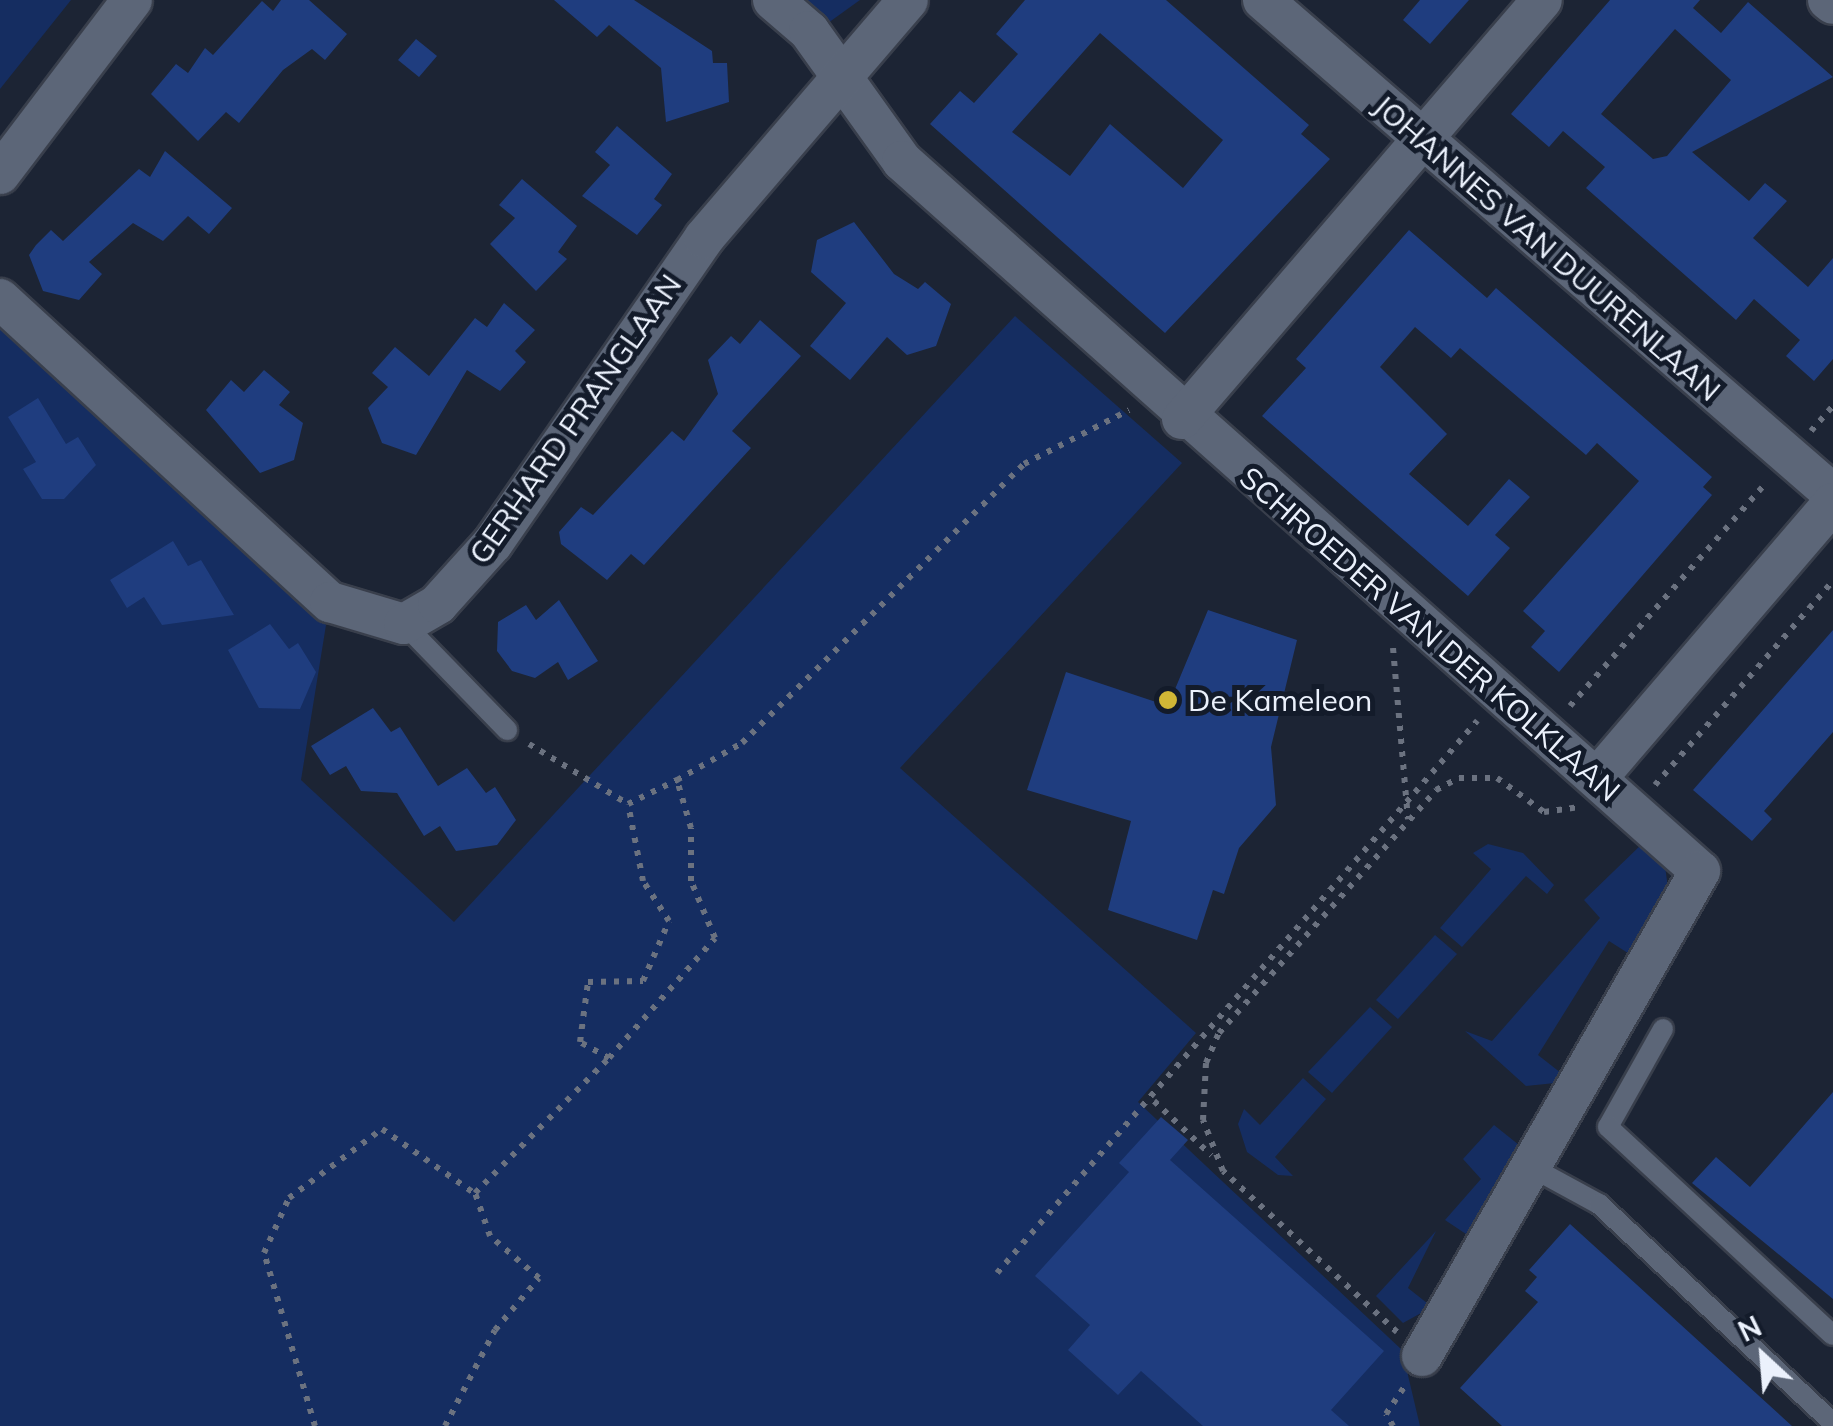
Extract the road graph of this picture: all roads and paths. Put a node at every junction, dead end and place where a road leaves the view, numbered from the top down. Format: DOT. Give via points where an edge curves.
graph roads {
  1 [pos="132,0"];
  2 [pos="773,0"];
  3 [pos="908,0"];
  4 [pos="1263,0"];
  5 [pos="1542,0"];
  6 [pos="842,74"];
  7 [pos="1422,140"];
  8 [pos="0,174"];
  9 [pos="0,299"];
  10 [pos="1150,390"];
  11 [pos="1833,406"];
  12 [pos="1182,419"];
  13 [pos="1789,457"];
  14 [pos="1833,494"];
  15 [pos="1833,503"];
  16 [pos="1833,581"];
  17 [pos="1388,596"];
  18 [pos="404,624"];
  19 [pos="1502,694"];
  20 [pos="507,730"];
  21 [pos="1546,733"];
  22 [pos="1598,777"];
  23 [pos="677,780"];
  24 [pos="1407,800"];
  25 [pos="628,804"];
  26 [pos="1638,817"];
  27 [pos="1408,821"];
  28 [pos="1663,1029"];
  29 [pos="609,1058"];
  30 [pos="1154,1101"];
  31 [pos="1214,1158"];
  32 [pos="1531,1167"];
  33 [pos="474,1193"];
  34 [pos="997,1273"];
  35 [pos="1833,1335"];
  36 [pos="1422,1356"];
  37 [pos="1399,1395"];
  38 [pos="1833,1423"];
  39 [pos="315,1426"];
  40 [pos="445,1426"];
  41 [pos="1392,1426"];
  1 -- 8 [label="street"];
  2 -- 6 [label="street, SCHROEDER VAN DER KOLKLAAN"];
  3 -- 6 [label="street, GERHARD PRANGLAAN"];
  4 -- 7 [label="street, JOHANNES VAN DUURENLAAN"];
  5 -- 7 [label="street"];
  6 -- 10 [label="street, SCHROEDER VAN DER KOLKLAAN" via="902,161"];
  6 -- 18 [label="street, GERHARD PRANGLAAN" via="693,252 493,543 438,604"];
  7 -- 12 [label="street"];
  7 -- 13 [label="street, JOHANNES VAN DUURENLAAN"];
  9 -- 18 [label="street" via="330,602"];
  10 -- 12 [label="street, SCHROEDER VAN DER KOLKLAAN"];
  10 -- 23 [label="path" via="1116,424 1024,464 742,743"];
  11 -- 13 [label="path"];
  12 -- 17 [label="street, SCHROEDER VAN DER KOLKLAAN"];
  13 -- 14 [label="street, JOHANNES VAN DUURENLAAN"];
  13 -- 21 [label="path"];
  15 -- 22 [label="street"];
  16 -- 26 [label="path" via="1649,791"];
  17 -- 19 [label="street, SCHROEDER VAN DER KOLKLAAN"];
  17 -- 24 [label="path"];
  18 -- 20 [label="lane"];
  19 -- 21 [label="street, SCHROEDER VAN DER KOLKLAAN"];
  19 -- 24 [label="path"];
  20 -- 25 [label="path"];
  21 -- 22 [label="street, SCHROEDER VAN DER KOLKLAAN"];
  22 -- 26 [label="street, SCHROEDER VAN DER KOLKLAAN"];
  22 -- 27 [label="path" via="1562,815 1497,778 1458,778"];
  23 -- 25 [label="path"];
  23 -- 29 [label="path" via="691,828 690,882 715,938"];
  24 -- 27 [label="path"];
  24 -- 30 [label="path" via="1208,1022 1198,1052"];
  25 -- 29 [label="path" via="643,881 668,921 643,981 588,982 580,1042"];
  26 -- 32 [label="street, SCHROEDER VAN DER KOLKLAAN" via="1700,871"];
  27 -- 31 [label="path" via="1219,1033 1200,1097"];
  28 -- 35 [label="lane" via="1608,1126"];
  29 -- 33 [label="path"];
  30 -- 31 [label="path"];
  30 -- 34 [label="path"];
  31 -- 36 [label="path"];
  32 -- 36 [label="street, SCHROEDER VAN DER KOLKLAAN"];
  32 -- 38 [label="lane" via="1599,1204"];
  33 -- 39 [label="path" via="382,1129 289,1198 264,1253"];
  33 -- 40 [label="path" via="490,1236 539,1278 495,1330"];
  37 -- 41 [label="path" via="1386,1414"];
}
